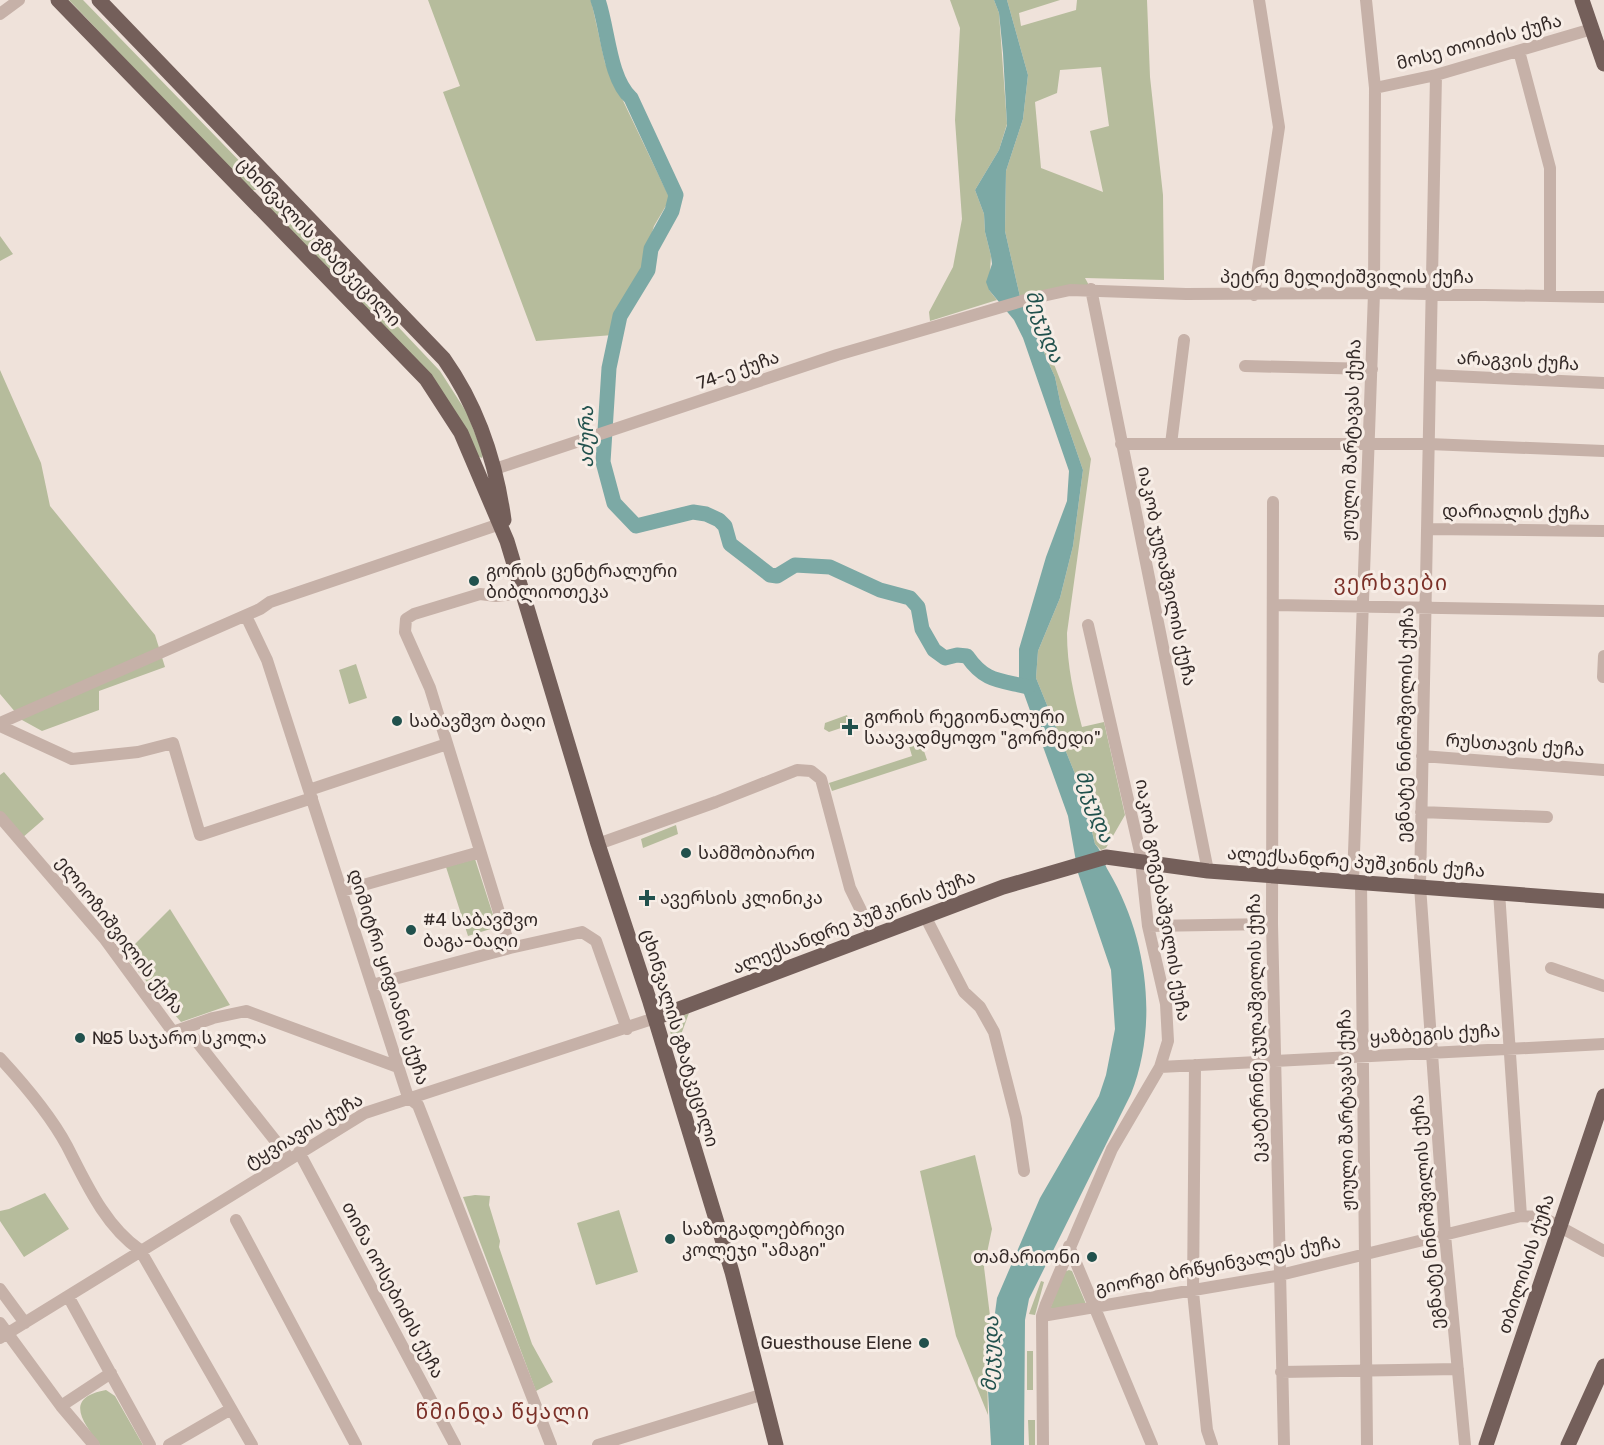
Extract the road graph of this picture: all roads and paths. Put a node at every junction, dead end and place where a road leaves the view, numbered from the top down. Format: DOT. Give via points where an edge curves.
graph roads {
  1 [pos="19,0"];
  2 [pos="58,0"];
  3 [pos="99,0"];
  4 [pos="1259,0"];
  5 [pos="1366,0"];
  6 [pos="1582,0"];
  7 [pos="0,14"];
  8 [pos="1592,29"];
  9 [pos="1519,51"];
  10 [pos="1604,64"];
  11 [pos="1436,75"];
  12 [pos="1375,88"];
  13 [pos="274,184"];
  14 [pos="254,204"];
  15 [pos="1091,289"];
  16 [pos="1374,293"];
  17 [pos="1432,294"];
  18 [pos="1254,295"];
  19 [pos="1550,295"];
  20 [pos="1604,297"];
  21 [pos="1184,340"];
  22 [pos="1245,366"];
  23 [pos="1372,369"];
  24 [pos="1431,375"];
  25 [pos="1604,383"];
  26 [pos="1121,444"];
  27 [pos="1171,444"];
  28 [pos="1370,444"];
  29 [pos="1429,444"];
  30 [pos="1604,451"];
  31 [pos="495,469"];
  32 [pos="477,470"];
  33 [pos="1273,502"];
  34 [pos="500,524"];
  35 [pos="1427,529"];
  36 [pos="1604,531"];
  37 [pos="507,541"];
  38 [pos="523,593"];
  39 [pos="1274,605"];
  40 [pos="1363,606"];
  41 [pos="1426,608"];
  42 [pos="1604,611"];
  43 [pos="246,616"];
  44 [pos="1088,625"];
  45 [pos="1604,656"];
  46 [pos="1603,677"];
  47 [pos="0,724"];
  48 [pos="447,744"];
  49 [pos="1422,756"];
  50 [pos="1604,770"];
  51 [pos="310,794"];
  52 [pos="1421,812"];
  53 [pos="0,817"];
  54 [pos="1547,817"];
  55 [pos="598,844"];
  56 [pos="480,852"];
  57 [pos="1141,861"];
  58 [pos="1208,871"];
  59 [pos="1272,874"];
  60 [pos="1357,881"];
  61 [pos="1420,886"];
  62 [pos="342,891"];
  63 [pos="1499,892"];
  64 [pos="1604,901"];
  65 [pos="926,918"];
  66 [pos="1272,924"];
  67 [pos="1148,926"];
  68 [pos="874,936"];
  69 [pos="510,948"];
  70 [pos="1551,968"];
  71 [pos="372,985"];
  72 [pos="1604,986"];
  73 [pos="655,1018"];
  74 [pos="627,1029"];
  75 [pos="174,1032"];
  76 [pos="1604,1044"];
  77 [pos="1509,1048"];
  78 [pos="1432,1052"];
  79 [pos="1362,1056"];
  80 [pos="0,1058"];
  81 [pos="1275,1060"];
  82 [pos="1195,1065"];
  83 [pos="398,1067"];
  84 [pos="1160,1067"];
  85 [pos="1604,1096"];
  86 [pos="408,1097"];
  87 [pos="294,1155"];
  88 [pos="1024,1171"];
  89 [pos="1521,1216"];
  90 [pos="237,1220"];
  91 [pos="1558,1227"];
  92 [pos="1445,1235"];
  93 [pos="1069,1246"];
  94 [pos="140,1250"];
  95 [pos="1604,1251"];
  96 [pos="1367,1254"];
  97 [pos="1279,1275"];
  98 [pos="0,1288"];
  99 [pos="1193,1292"];
  100 [pos="68,1296"];
  101 [pos="1095,1308"];
  102 [pos="1042,1316"];
  103 [pos="25,1323"];
  104 [pos="2,1332"];
  105 [pos="1604,1366"];
  106 [pos="1458,1369"];
  107 [pos="1281,1372"];
  108 [pos="1367,1372"];
  109 [pos="111,1373"];
  110 [pos="764,1394"];
  111 [pos="61,1406"];
  112 [pos="231,1409"];
  113 [pos="1486,1444"];
  114 [pos="94,1445"];
  115 [pos="150,1445"];
  116 [pos="169,1445"];
  117 [pos="252,1445"];
  118 [pos="356,1445"];
  119 [pos="455,1445"];
  120 [pos="551,1445"];
  121 [pos="598,1445"];
  122 [pos="776,1445"];
  123 [pos="1043,1445"];
  124 [pos="1152,1445"];
  125 [pos="1212,1445"];
  126 [pos="1284,1445"];
  127 [pos="1367,1445"];
  128 [pos="1465,1445"];
  129 [pos="1568,1445"];
  1 -- 7 [label="street"];
  2 -- 14 [label="main road, ცხინვალის გზატკეცილი"];
  3 -- 13 [label="main road, ცხინვალის გზატკეცილი"];
  4 -- 18 [label="street" via="1279,127"];
  5 -- 12 [label="street, ჟიული შარტავას ქუჩა"];
  6 -- 8 [label="main road"];
  8 -- 9 [label="street, მოსე თოიძის ქუჩა"];
  8 -- 10 [label="main road"];
  9 -- 11 [label="street, მოსე თოიძის ქუჩა"];
  9 -- 19 [label="street" via="1550,168"];
  11 -- 12 [label="street, მოსე თოიძის ქუჩა"];
  11 -- 17 [label="street, ეგნატე ნინოშვილის ქუჩა"];
  12 -- 16 [label="street, ჟიული შარტავას ქუჩა"];
  13 -- 14 [label="main road"];
  13 -- 31 [label="main road, ცხინვალის გზატკეცილი" via="444,358 467,395"];
  14 -- 32 [label="main road, ცხინვალის გზატკეცილი" via="426,379 448,410"];
  15 -- 18 [label="street, პეტრე მელიქიშვილის ქუჩა"];
  15 -- 26 [label="street, იაკობ ჯუღაშვილის ქუჩა"];
  15 -- 31 [label="street, 74-ე ქუჩა" via="1029,299 837,355"];
  16 -- 17 [label="street, პეტრე მელიქიშვილის ქუჩა"];
  16 -- 18 [label="street, პეტრე მელიქიშვილის ქუჩა"];
  16 -- 23 [label="street, ჟიული შარტავას ქუჩა"];
  17 -- 19 [label="street, პეტრე მელიქიშვილის ქუჩა"];
  17 -- 24 [label="street, ეგნატე ნინოშვილის ქუჩა"];
  19 -- 20 [label="street, პეტრე მელიქიშვილის ქუჩა"];
  21 -- 27 [label="street"];
  22 -- 23 [label="street"];
  23 -- 28 [label="street, ჟიული შარტავას ქუჩა"];
  24 -- 25 [label="street, არაგვის ქუჩა"];
  24 -- 29 [label="street, ეგნატე ნინოშვილის ქუჩა"];
  26 -- 27 [label="street"];
  26 -- 58 [label="street, იაკობ ჯუღაშვილის ქუჩა"];
  27 -- 28 [label="street"];
  28 -- 29 [label="street"];
  28 -- 40 [label="street, ჟიული შარტავას ქუჩა"];
  29 -- 30 [label="street"];
  29 -- 35 [label="street, ეგნატე ნინოშვილის ქუჩა"];
  31 -- 32 [label="main road"];
  31 -- 37 [label="main road, ცხინვალის გზატკეცილი"];
  32 -- 34 [label="main road, ცხინვალის გზატკეცილი"];
  33 -- 39 [label="street, ეკატერინე ჯუღაშვილის ქუჩა"];
  34 -- 37 [label="main road, ცხინვალის გზატკეცილი"];
  34 -- 43 [label="street" via="270,603"];
  35 -- 36 [label="street, დარიალის ქუჩა"];
  35 -- 41 [label="street, ეგნატე ნინოშვილის ქუჩა"];
  37 -- 38 [label="main road, ცხინვალის გზატკეცილი"];
  38 -- 48 [label="street" via="480,594 406,619 405,632 430,688"];
  38 -- 55 [label="main road, ცხინვალის გზატკეცილი"];
  39 -- 40 [label="street"];
  39 -- 59 [label="street, ეკატერინე ჯუღაშვილის ქუჩა"];
  40 -- 41 [label="street"];
  40 -- 60 [label="street, ჟიული შარტავას ქუჩა"];
  41 -- 42 [label="street"];
  41 -- 49 [label="street, ეგნატე ნინოშვილის ქუჩა"];
  43 -- 47 [label="street"];
  43 -- 51 [label="street, დიმიტრი ყიფიანის ქუჩა" via="267,660"];
  44 -- 57 [label="street, იაკობ გოგებაშვილის ქუჩა"];
  45 -- 46 [label="street"];
  47 -- 51 [label="street" via="72,759 138,752 173,743 200,835"];
  48 -- 51 [label="street"];
  48 -- 56 [label="street"];
  49 -- 50 [label="street, რუსთავის ქუჩა"];
  49 -- 52 [label="street, ეგნატე ნინოშვილის ქუჩა"];
  51 -- 62 [label="street, დიმიტრი ყიფიანის ქუჩა"];
  52 -- 54 [label="street"];
  52 -- 61 [label="street, ეგნატე ნინოშვილის ქუჩა"];
  53 -- 75 [label="street, ელიოზიშვილის ქუჩა" via="104,938"];
  55 -- 68 [label="street" via="797,770 811,771 820,779 850,888"];
  55 -- 73 [label="main road, ცხინვალის გზატკეცილი"];
  56 -- 62 [label="street"];
  56 -- 69 [label="street"];
  57 -- 58 [label="main road, ალექსანდრე პუშკინის ქუჩა"];
  57 -- 65 [label="main road, ალექსანდრე პუშკინის ქუჩა" via="1106,857 1068,866"];
  57 -- 67 [label="street, იაკობ გოგებაშვილის ქუჩა"];
  58 -- 59 [label="main road, ალექსანდრე პუშკინის ქუჩა"];
  59 -- 60 [label="main road, ალექსანდრე პუშკინის ქუჩა"];
  59 -- 66 [label="street, ეკატერინე ჯუღაშვილის ქუჩა"];
  60 -- 61 [label="main road, ალექსანდრე პუშკინის ქუჩა"];
  60 -- 79 [label="street, ჟიული შარტავას ქუჩა"];
  61 -- 63 [label="main road, ალექსანდრე პუშკინის ქუჩა"];
  61 -- 78 [label="street, ეგნატე ნინოშვილის ქუჩა"];
  62 -- 71 [label="street, დიმიტრი ყიფიანის ქუჩა"];
  63 -- 64 [label="main road, ალექსანდრე პუშკინის ქუჩა"];
  63 -- 77 [label="street"];
  65 -- 68 [label="main road, ალექსანდრე პუშკინის ქუჩა"];
  65 -- 88 [label="street" via="964,992 980,1007 994,1032 1016,1118"];
  66 -- 67 [label="street"];
  66 -- 81 [label="street, ეკატერინე ჯუღაშვილის ქუჩა"];
  67 -- 84 [label="street, იაკობ გოგებაშვილის ქუჩა" via="1168,1025"];
  68 -- 73 [label="main road, ალექსანდრე პუშკინის ქუჩა"];
  69 -- 71 [label="street"];
  69 -- 74 [label="street" via="582,932 594,939"];
  70 -- 72 [label="street"];
  71 -- 83 [label="street, დიმიტრი ყიფიანის ქუჩა"];
  73 -- 74 [label="street, ტყვიავის ქუჩა"];
  73 -- 110 [label="main road, ცხინვალის გზატკეცილი" via="732,1272"];
  74 -- 86 [label="street, ტყვიავის ქუჩა"];
  75 -- 83 [label="street, ელიოზიშვილის ქუჩა" via="246,1011"];
  75 -- 87 [label="street, თინა იოსებიძის ქუჩა" via="194,1038"];
  76 -- 77 [label="street, ყაზბეგის ქუჩა"];
  77 -- 78 [label="street, ყაზბეგის ქუჩა"];
  77 -- 89 [label="street"];
  78 -- 79 [label="street, ყაზბეგის ქუჩა"];
  78 -- 92 [label="street, ეგნატე ნინოშვილის ქუჩა"];
  79 -- 81 [label="street, ყაზბეგის ქუჩა"];
  79 -- 96 [label="street, ჟიული შარტავას ქუჩა"];
  80 -- 94 [label="street" via="49,1118 94,1199 125,1239"];
  81 -- 82 [label="street, ყაზბეგის ქუჩა"];
  81 -- 97 [label="street, ეკატერინე ჯუღაშვილის ქუჩა"];
  82 -- 84 [label="street, ყაზბეგის ქუჩა"];
  82 -- 99 [label="street"];
  83 -- 86 [label="street, დიმიტრი ყიფიანის ქუჩა"];
  84 -- 93 [label="street, იაკობ გოგებაშვილის ქუჩა" via="1112,1149"];
  85 -- 91 [label="main road, თბილისის ქუჩა"];
  86 -- 87 [label="street, ტყვიავის ქუჩა" via="364,1113"];
  86 -- 120 [label="street, დიმიტრი ყიფიანის ქუჩა" via="418,1105"];
  87 -- 94 [label="street, ტყვიავის ქუჩა"];
  87 -- 119 [label="street, თინა იოსებიძის ქუჩა"];
  89 -- 91 [label="street, გიორგი ბრწყინვალეს ქუჩა" via="1542,1216"];
  89 -- 92 [label="street, გიორგი ბრწყინვალეს ქუჩა"];
  90 -- 118 [label="street"];
  91 -- 95 [label="street, გიორგი ბრწყინვალეს ქუჩა"];
  91 -- 113 [label="main road, თბილისის ქუჩა"];
  92 -- 96 [label="street, გიორგი ბრწყინვალეს ქუჩა"];
  92 -- 106 [label="street, ეგნატე ნინოშვილის ქუჩა"];
  93 -- 101 [label="street"];
  93 -- 102 [label="street, იაკობ გოგებაშვილის ქუჩა"];
  94 -- 100 [label="street, ტყვიავის ქუჩა"];
  94 -- 112 [label="street"];
  96 -- 97 [label="street, გიორგი ბრწყინვალეს ქუჩა"];
  96 -- 108 [label="street, ჟიული შარტავას ქუჩა"];
  97 -- 99 [label="street, გიორგი ბრწყინვალეს ქუჩა"];
  97 -- 107 [label="street, ეკატერინე ჯუღაშვილის ქუჩა"];
  98 -- 103 [label="street"];
  99 -- 101 [label="street, გიორგი ბრწყინვალეს ქუჩა"];
  99 -- 125 [label="street"];
  100 -- 103 [label="street, ტყვიავის ქუჩა"];
  100 -- 109 [label="street"];
  101 -- 102 [label="street, გიორგი ბრწყინვალეს ქუჩა"];
  101 -- 124 [label="street"];
  102 -- 123 [label="street, იაკობ გოგებაშვილის ქუჩა"];
  103 -- 104 [label="street, ტყვიავის ქუჩა"];
  104 -- 111 [label="street"];
  105 -- 129 [label="main road"];
  106 -- 108 [label="street"];
  106 -- 128 [label="street, ეგნატე ნინოშვილის ქუჩა"];
  107 -- 108 [label="street"];
  107 -- 126 [label="street, ეკატერინე ჯუღაშვილის ქუჩა"];
  108 -- 127 [label="street, ჟიული შარტავას ქუჩა"];
  109 -- 111 [label="street"];
  109 -- 115 [label="street"];
  110 -- 121 [label="street"];
  110 -- 122 [label="main road, ცხინვალის გზატკეცილი"];
  111 -- 114 [label="street"];
  112 -- 116 [label="street"];
  112 -- 117 [label="street"];
}
